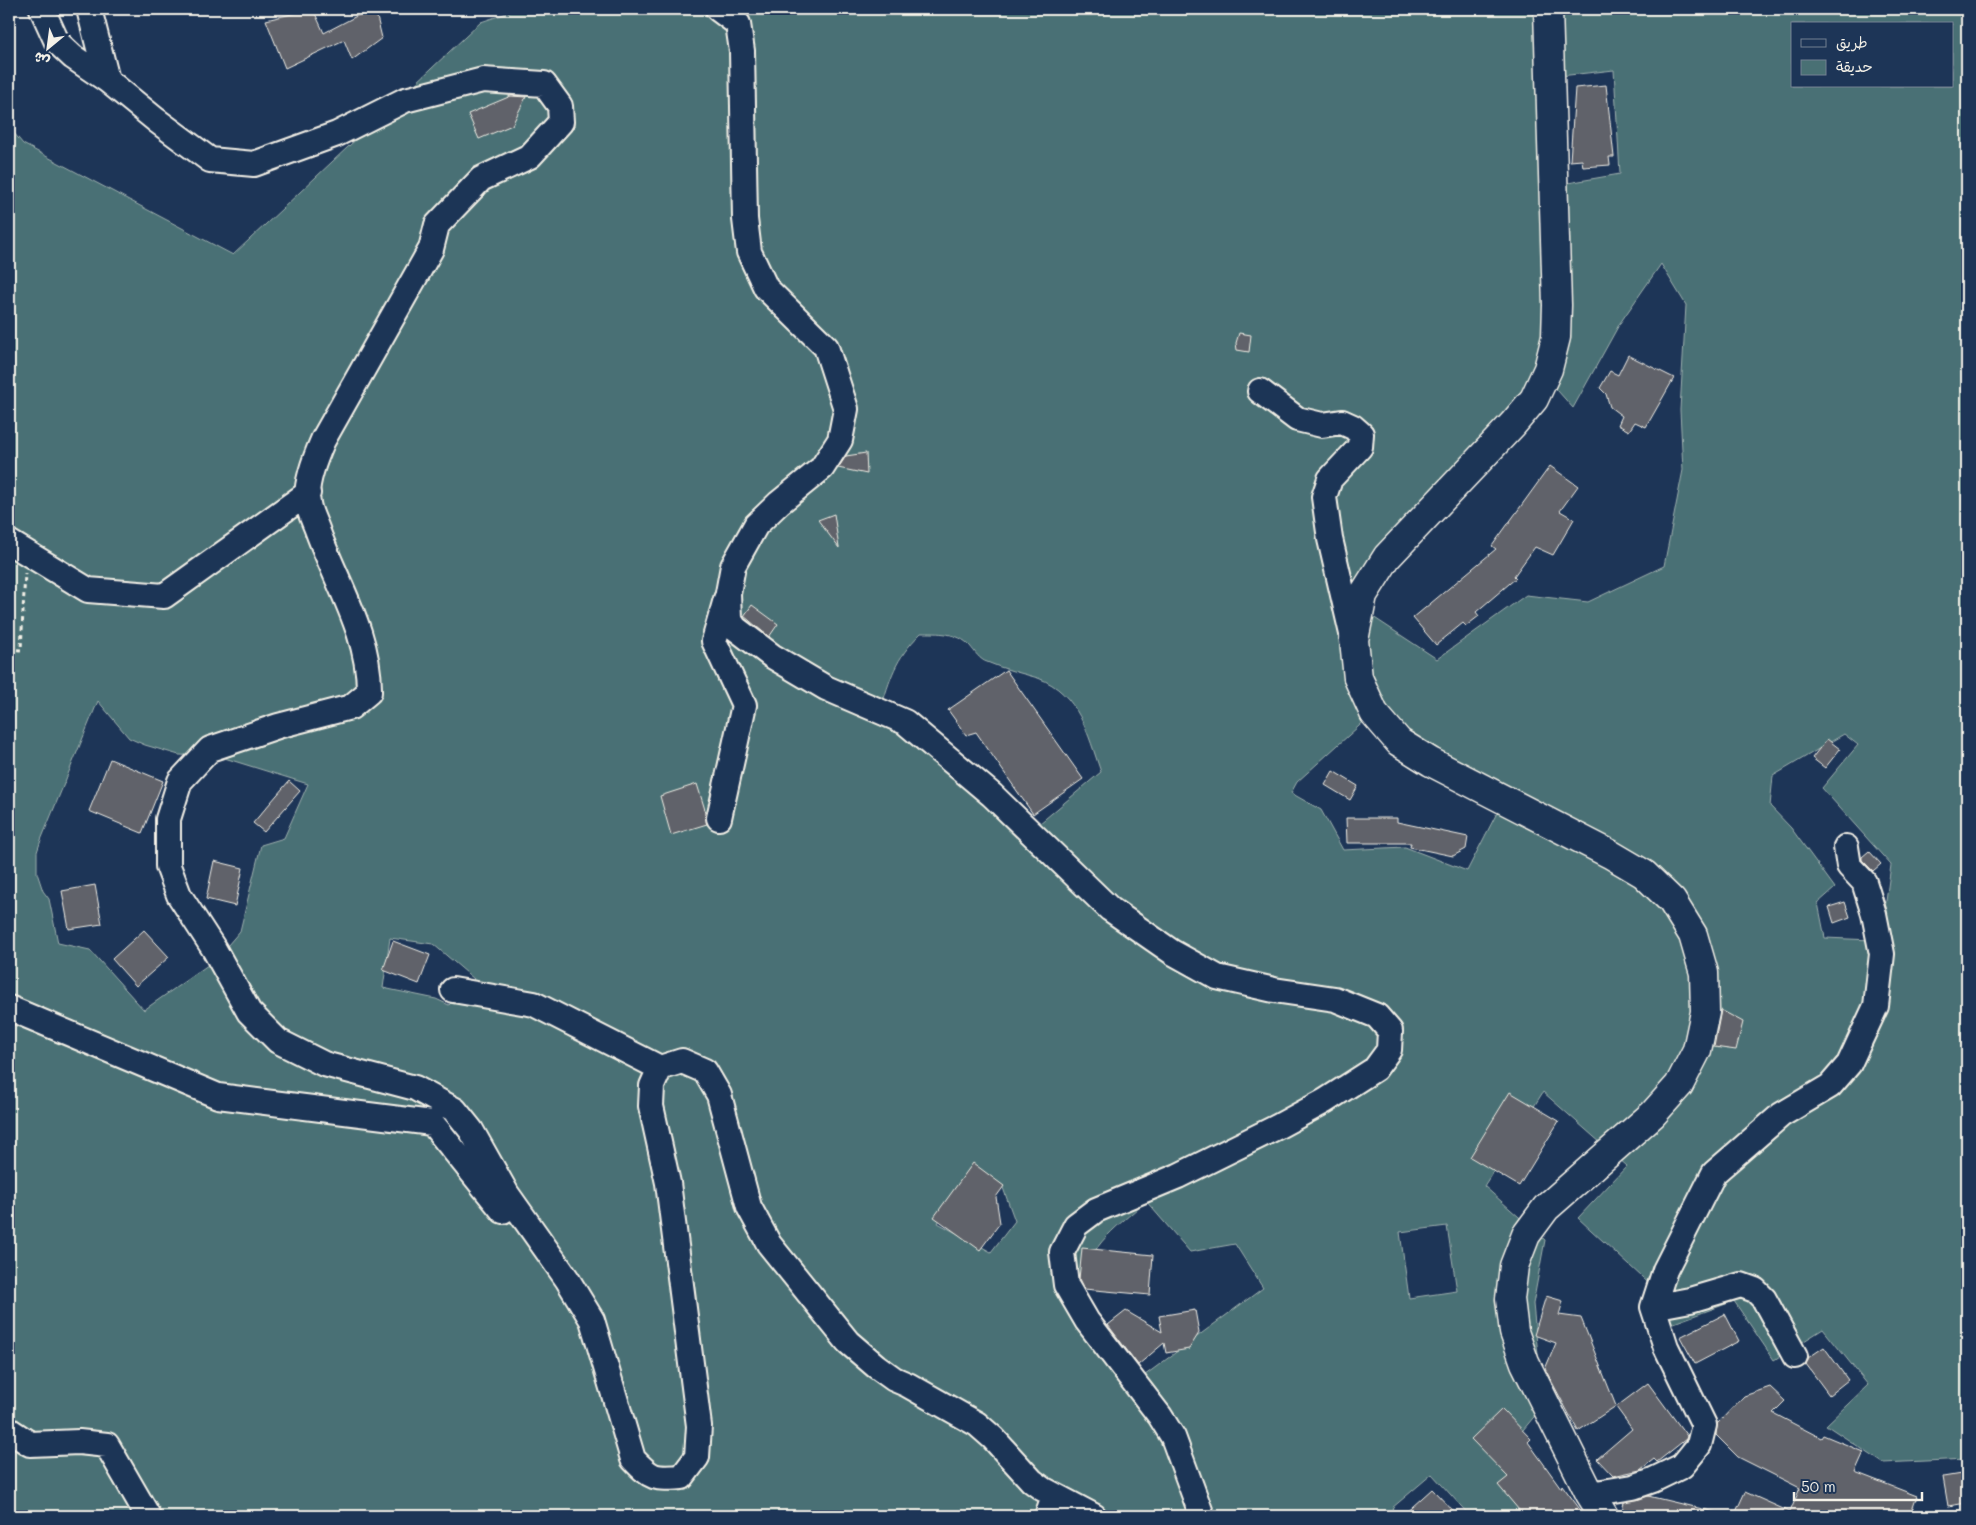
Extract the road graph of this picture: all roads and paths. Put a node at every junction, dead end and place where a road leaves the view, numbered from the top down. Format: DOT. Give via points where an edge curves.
graph roads {
  1 [pos="42,9"];
  2 [pos="89,9"];
  3 [pos="718,9"];
  4 [pos="1548,9"];
  5 [pos="107,80"];
  6 [pos="1260,391"];
  7 [pos="308,493"];
  8 [pos="18,547"];
  9 [pos="728,593"];
  10 [pos="1354,640"];
  11 [pos="9,649"];
  12 [pos="719,818"];
  13 [pos="1846,847"];
  14 [pos="453,990"];
  15 [pos="9,1008"];
  16 [pos="660,1068"];
  17 [pos="536,1234"];
  18 [pos="1653,1307"];
  19 [pos="1795,1356"];
  20 [pos="9,1430"];
  21 [pos="1597,1505"];
  22 [pos="1051,1506"];
  23 [pos="148,1516"];
  24 [pos="1094,1516"];
  25 [pos="1202,1516"];
  1 -- 5 [label="street" via="57,42"];
  2 -- 5 [label="street"];
  3 -- 9 [label="street" via="738,24 742,51 745,219 749,252 766,288 826,347 846,410 840,440 822,468 756,525 733,566"];
  4 -- 10 [label="main road" via="1557,305 1556,337 1548,369 1534,399 1513,424 1387,557 1363,596"];
  5 -- 7 [label="street" via="210,160 254,164 337,134 405,100 483,80 544,84 560,106 561,122 530,156 481,178 437,225 431,249 323,440 312,466"];
  6 -- 10 [label="street" via="1297,419 1322,425 1342,422 1361,434 1360,447 1330,479 1324,498 1330,539"];
  7 -- 8 [label="street" via="164,596 88,590"];
  7 -- 17 [label="street" via="307,502 327,557 351,609 369,671 369,692 351,707 278,726 210,749 180,781 168,819 168,866 179,895 249,1012 278,1041 324,1064 415,1088 455,1110"];
  8 -- 11 [label="path" via="21,650"];
  9 -- 12 [label="street" via="714,641 744,705"];
  9 -- 25 [label="street" via="729,619 745,638 826,688 905,722 992,795 1110,908 1172,952 1217,977 1335,999 1377,1016 1390,1031 1389,1050 1375,1069 1277,1127 1178,1176 1096,1210 1076,1225 1062,1252 1066,1285 1083,1314 1174,1437"];
  10 -- 21 [label="main road" via="1358,678 1374,713 1399,742 1644,874 1672,901 1688,926 1704,973 1705,1012 1697,1050 1679,1085 1653,1114 1546,1208 1526,1235 1514,1266 1510,1299 1514,1332 1525,1363"];
  13 -- 18 [label="street" via="1849,866 1864,882 1882,954 1876,1006 1849,1064 1830,1086 1781,1115 1714,1173 1665,1270"];
  14 -- 16 [label="street" via="534,1004"];
  15 -- 17 [label="street" via="218,1096 432,1123 523,1235"];
  16 -- 17 [label="street" via="652,1086 651,1106 668,1183 699,1426 697,1458 682,1477 649,1476 633,1458 592,1320"];
  16 -- 22 [label="street" via="682,1060 705,1071 719,1095 749,1207 769,1244 848,1342 894,1379 977,1424 994,1438"];
  18 -- 19 [label="street" via="1742,1285 1755,1290 1764,1299"];
  18 -- 21 [label="street" via="1666,1347 1704,1425 1699,1445 1682,1466"];
  20 -- 23 [label="street" via="30,1444 79,1442 107,1446"];
  22 -- 24 [label="street" via="1083,1509"];
}
